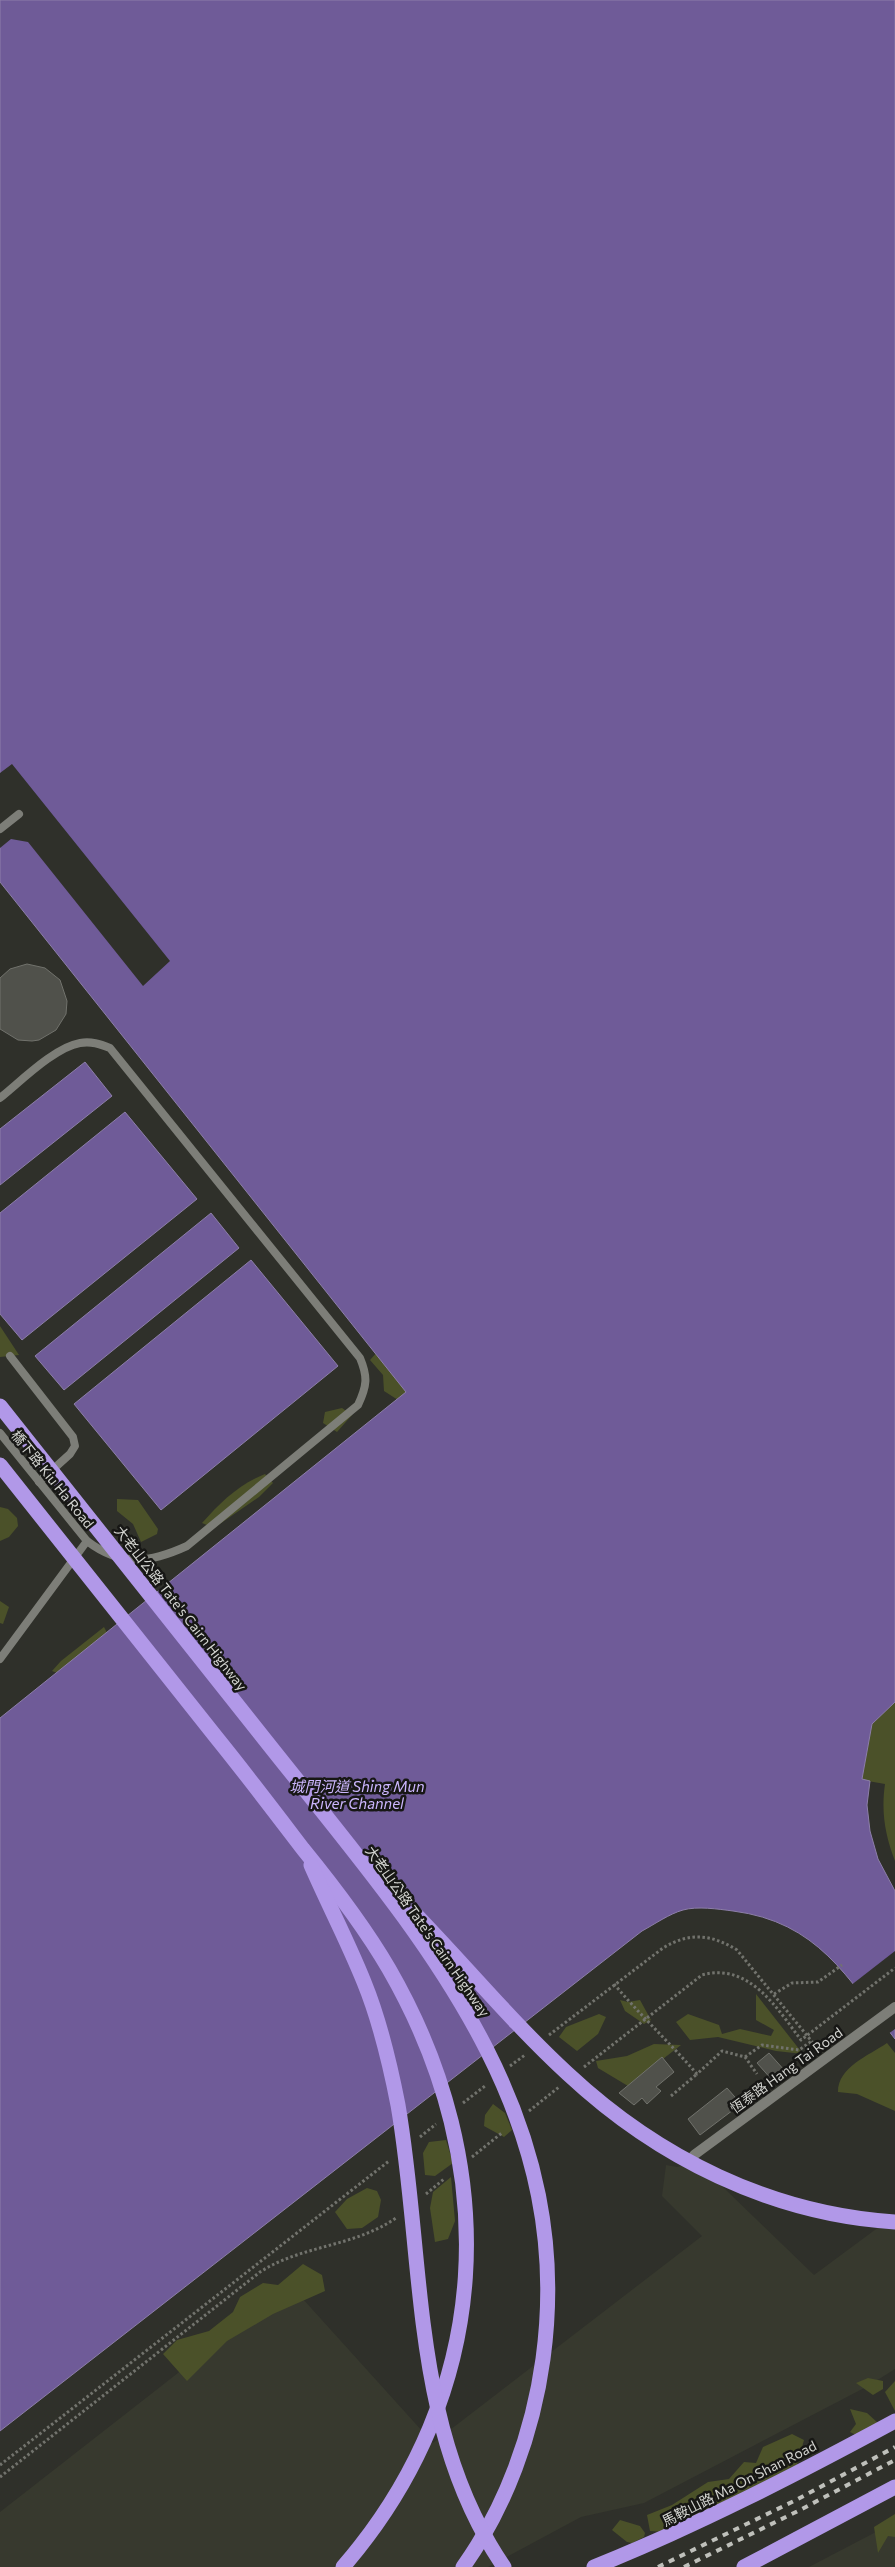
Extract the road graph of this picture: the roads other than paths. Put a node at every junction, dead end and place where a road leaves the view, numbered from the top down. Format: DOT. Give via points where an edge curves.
graph roads {
  1 [pos="19,814"];
  2 [pos="0,829"];
  3 [pos="0,1098"];
  4 [pos="10,1356"];
  5 [pos="0,1406"];
  6 [pos="0,1433"];
  7 [pos="0,1465"];
  8 [pos="39,1482"];
  9 [pos="87,1541"];
  10 [pos="0,1658"];
  11 [pos="303,1849"];
  12 [pos="358,1857"];
  13 [pos="895,2007"];
  14 [pos="694,2156"];
  15 [pos="895,2222"];
  16 [pos="895,2421"];
  17 [pos="895,2487"];
  18 [pos="343,2567"];
  19 [pos="463,2567"];
  20 [pos="504,2567"];
  21 [pos="594,2567"];
  22 [pos="744,2567"];
  1 -- 2 [label="lane"];
  3 -- 9 [label="lane" via="64,1048 80,1043 97,1043 110,1048 360,1358 366,1373 365,1391 358,1405 187,1546 162,1557 136,1561 100,1551"];
  4 -- 8 [label="lane" via="73,1437 75,1446 70,1454"];
  5 -- 12 [label="highway, 大老山公路 Tate's Cairn Highway"];
  6 -- 8 [label="lane, 橋下路 Kiu Ha Road"];
  7 -- 11 [label="highway"];
  8 -- 9 [label="lane, 橋下路 Kiu Ha Road"];
  9 -- 10 [label="lane"];
  11 -- 18 [label="highway" via="334,1886 387,1966 432,2057 452,2122 467,2222 462,2315 440,2402 394,2499"];
  11 -- 20 [label="highway" via="364,1982 384,2043 401,2127 420,2304 436,2407 467,2504"];
  12 -- 15 [label="highway" via="427,1925 555,2062 643,2134 687,2162 761,2194 826,2213"];
  12 -- 19 [label="highway, 大老山公路 Tate's Cairn Highway" via="442,1974 497,2069 525,2140 544,2227 547,2315 535,2401 511,2477"];
  13 -- 14 [label="street, 恆泰路 Hang Tai Road"];
  16 -- 21 [label="highway, 馬鞍山路 Ma On Shan Road" via="747,2499 662,2540"];
  17 -- 22 [label="highway"];
}
